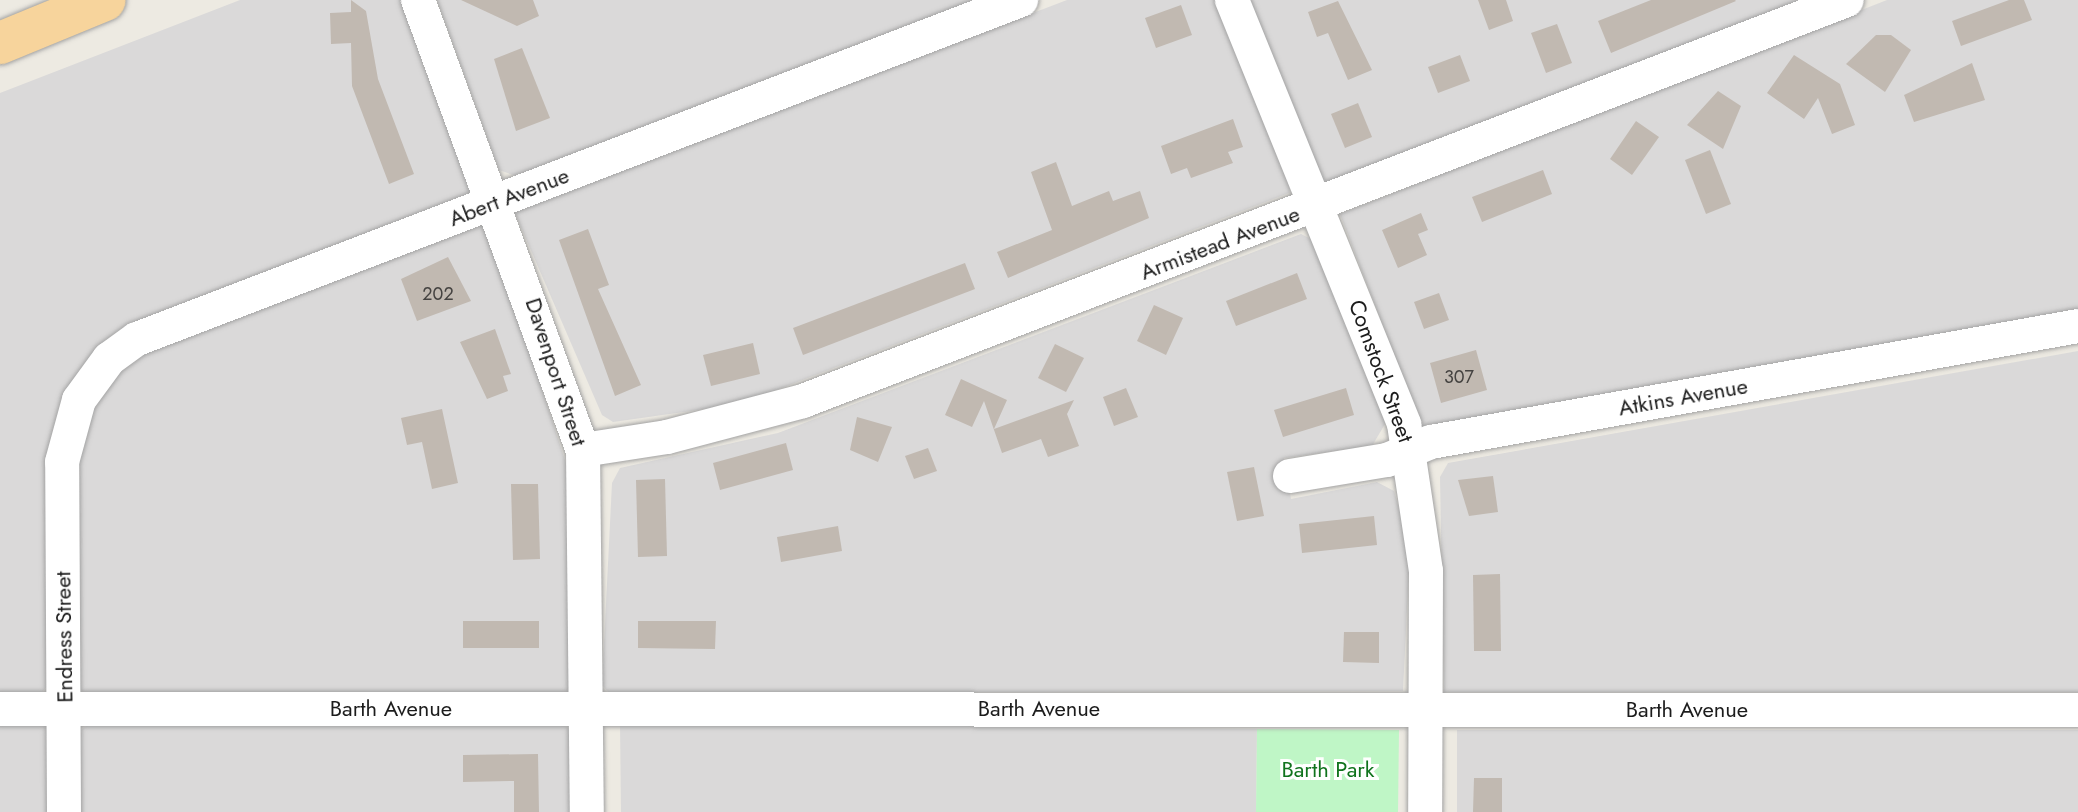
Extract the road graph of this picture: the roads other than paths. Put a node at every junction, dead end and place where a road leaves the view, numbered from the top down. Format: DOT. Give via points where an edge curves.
graph roads {
  1 [pos="105,0"];
  2 [pos="418,0"];
  3 [pos="1021,0"];
  4 [pos="1232,0"];
  5 [pos="1847,0"];
  6 [pos="0,43"];
  7 [pos="497,203"];
  8 [pos="1320,205"];
  9 [pos="2078,326"];
  10 [pos="583,450"];
  11 [pos="1410,451"];
  12 [pos="62,462"];
  13 [pos="1290,476"];
  14 [pos="587,708"];
  15 [pos="0,709"];
  16 [pos="65,710"];
  17 [pos="1425,710"];
  18 [pos="2078,710"];
  19 [pos="64,812"];
  20 [pos="587,812"];
  21 [pos="1425,812"];
  1 -- 6 [label="main road"];
  2 -- 7 [label="street, Davenport Street"];
  3 -- 7 [label="street, Abert Avenue"];
  4 -- 8 [label="street, Comstock Street"];
  5 -- 8 [label="street, Armistead Avenue"];
  7 -- 10 [label="street, Davenport Street"];
  7 -- 12 [label="street, Abert Avenue" via="137,339 109,359 79,400"];
  8 -- 10 [label="street, Armistead Avenue" via="803,401 667,437"];
  8 -- 11 [label="street, Comstock Street"];
  9 -- 11 [label="street, Atkins Avenue"];
  10 -- 14 [label="street, Davenport Street"];
  11 -- 13 [label="street, Atkins Avenue"];
  11 -- 17 [label="street, Comstock Street" via="1426,571"];
  12 -- 16 [label="street, Endress Street"];
  14 -- 16 [label="street, Barth Avenue"];
  14 -- 17 [label="street, Barth Avenue"];
  14 -- 20 [label="street, Davenport Street"];
  15 -- 16 [label="street, Barth Avenue"];
  16 -- 19 [label="street, Endress Street"];
  17 -- 18 [label="street, Barth Avenue"];
  17 -- 21 [label="street, Comstock Street"];
}
